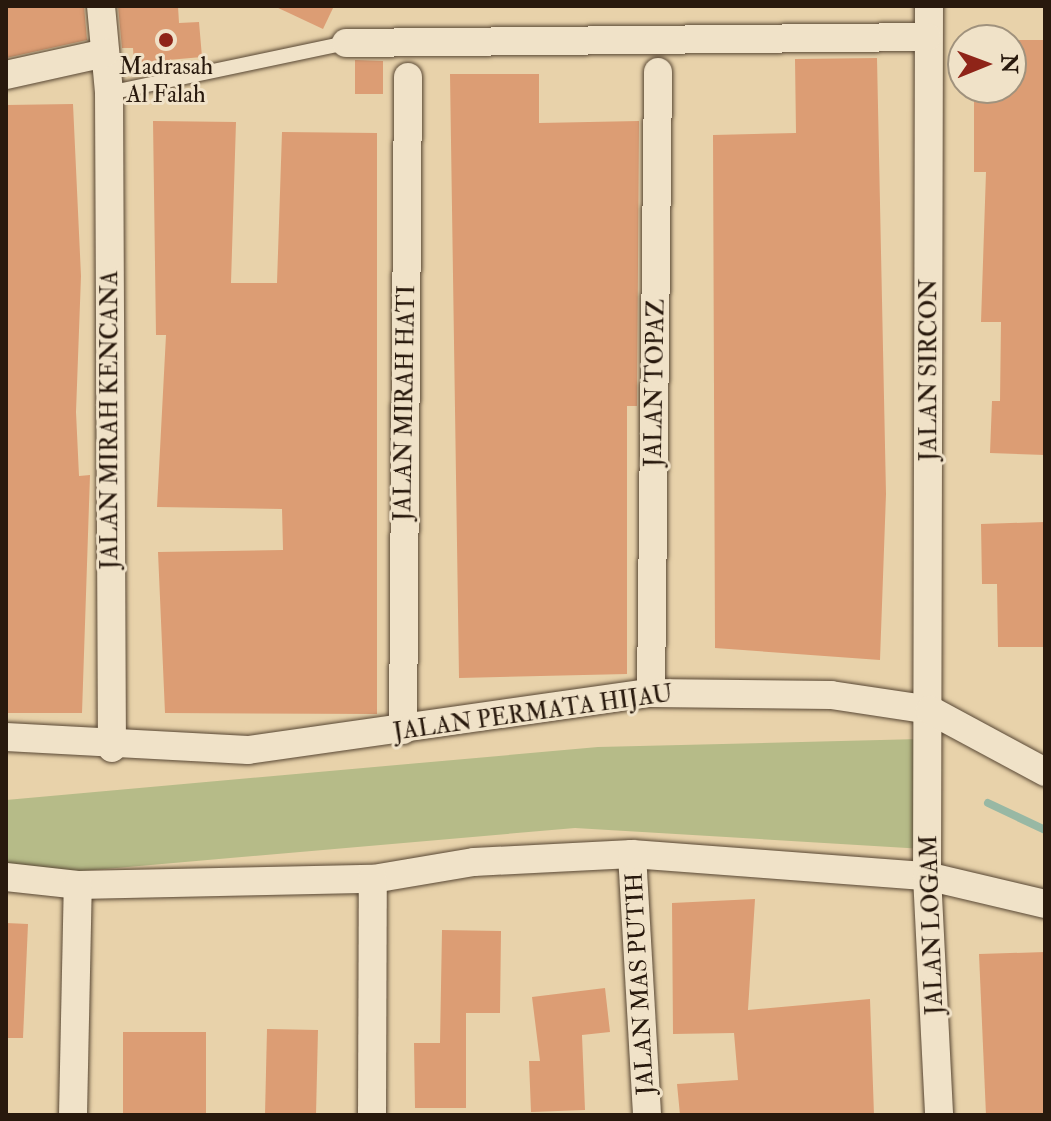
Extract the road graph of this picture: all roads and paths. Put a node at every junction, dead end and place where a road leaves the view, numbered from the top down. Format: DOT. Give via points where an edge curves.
graph roads {
  1 [pos="101,6"];
  2 [pos="929,6"];
  3 [pos="927,37"];
  4 [pos="346,43"];
  5 [pos="105,53"];
  6 [pos="658,72"];
  7 [pos="6,75"];
  8 [pos="408,77"];
  9 [pos="109,93"];
  10 [pos="651,693"];
  11 [pos="930,722"];
  12 [pos="403,730"];
  13 [pos="6,737"];
  14 [pos="112,748"];
  15 [pos="1045,772"];
  16 [pos="632,854"];
  17 [pos="927,876"];
  18 [pos="6,877"];
  19 [pos="373,879"];
  20 [pos="78,885"];
  21 [pos="1045,904"];
  22 [pos="73,1115"];
  23 [pos="372,1115"];
  24 [pos="647,1115"];
  25 [pos="939,1115"];
  1 -- 5 [label="street, JALAN MIRAH KENCANA"];
  2 -- 3 [label="street, JALAN SIRCON"];
  3 -- 4 [label="street"];
  3 -- 11 [label="street, JALAN SIRCON"];
  4 -- 9 [label="lane"];
  5 -- 7 [label="street"];
  5 -- 9 [label="street, JALAN MIRAH KENCANA"];
  6 -- 10 [label="street, JALAN TOPAZ"];
  8 -- 12 [label="street, JALAN MIRAH HATI"];
  9 -- 14 [label="street, JALAN MIRAH KENCANA"];
  10 -- 11 [label="street, JALAN PERMATA HIJAU" via="831,695"];
  10 -- 12 [label="street, JALAN PERMATA HIJAU"];
  11 -- 15 [label="street, JALAN PERMATA HIJAU"];
  11 -- 17 [label="street, JALAN LOGAM"];
  12 -- 14 [label="street, JALAN PERMATA HIJAU" via="248,750"];
  13 -- 14 [label="street, JALAN PERMATA HIJAU"];
  16 -- 17 [label="street"];
  16 -- 19 [label="street" via="474,862"];
  16 -- 24 [label="street, JALAN MAS PUTIH"];
  17 -- 21 [label="street"];
  17 -- 25 [label="street, JALAN LOGAM"];
  18 -- 20 [label="street"];
  19 -- 20 [label="street"];
  19 -- 23 [label="street"];
  20 -- 22 [label="street"];
}
